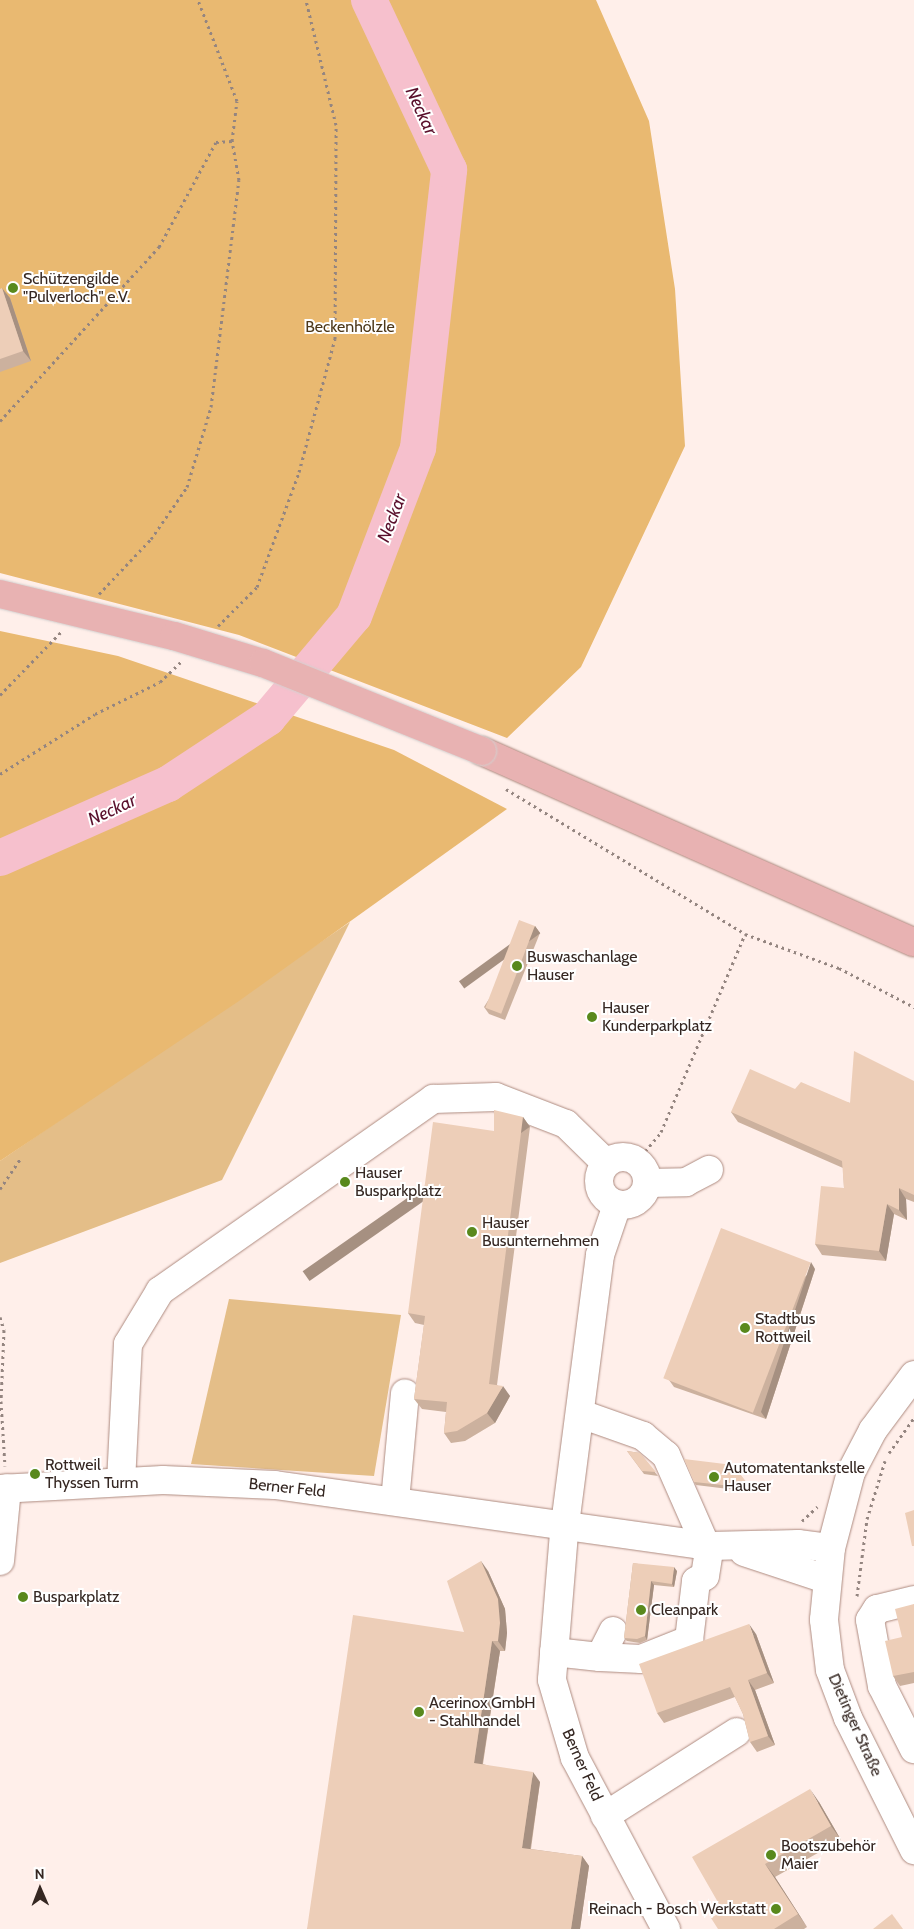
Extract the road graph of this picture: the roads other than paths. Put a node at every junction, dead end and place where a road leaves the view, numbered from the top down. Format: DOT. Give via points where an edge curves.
graph roads {
  1 [pos="0,594"];
  2 [pos="914,942"];
  3 [pos="606,1164"];
  4 [pos="709,1170"];
  5 [pos="642,1172"];
  6 [pos="616,1205"];
  7 [pos="914,1374"];
  8 [pos="405,1393"];
  9 [pos="906,1398"];
  10 [pos="581,1414"];
  11 [pos="121,1482"];
  12 [pos="3,1488"];
  13 [pos="395,1501"];
  14 [pos="565,1527"];
  15 [pos="717,1547"];
  16 [pos="830,1548"];
  17 [pos="0,1562"];
  18 [pos="826,1578"];
  19 [pos="914,1600"];
  20 [pos="614,1631"];
  21 [pos="554,1652"];
  22 [pos="600,1657"];
  23 [pos="737,1732"];
  24 [pos="914,1749"];
  25 [pos="605,1816"];
  26 [pos="914,1850"];
  27 [pos="666,1929"];
  1 -- 2 [label="main road, bridge" via="174,636 263,663 482,751"];
  3 -- 5 [label="street" via="621,1157"];
  3 -- 6 [label="street" via="598,1184 604,1197"];
  3 -- 11 [label="street" via="566,1124 496,1097 433,1099 160,1290 128,1344"];
  4 -- 5 [label="street" via="686,1182"];
  5 -- 6 [label="street" via="637,1201"];
  6 -- 10 [label="street, Berner Feld" via="600,1255"];
  7 -- 9 [label="street, Dietinger Straße"];
  8 -- 13 [label="street"];
  9 -- 16 [label="street, Dietinger Straße" via="873,1430 851,1472"];
  10 -- 14 [label="street, Berner Feld"];
  10 -- 15 [label="street" via="643,1436 666,1455"];
  11 -- 12 [label="street, Berner Feld"];
  11 -- 13 [label="street, Berner Feld" via="275,1485"];
  12 -- 17 [label="street"];
  13 -- 14 [label="street, Berner Feld"];
  14 -- 15 [label="street, Berner Feld"];
  14 -- 21 [label="street, Berner Feld"];
  15 -- 16 [label="street, Berner Feld" via="798,1544"];
  15 -- 18 [label="street, Berner Feld"];
  15 -- 22 [label="street" via="704,1576 696,1581 689,1640 641,1659"];
  16 -- 18 [label="street, Dietinger Straße"];
  18 -- 26 [label="street, Dietinger Straße" via="824,1620 830,1670 848,1718"];
  19 -- 24 [label="street" via="877,1609 870,1620 882,1686"];
  20 -- 22 [label="street"];
  21 -- 22 [label="street"];
  21 -- 25 [label="street, Berner Feld" via="553,1696 576,1758"];
  23 -- 25 [label="street"];
  25 -- 27 [label="street, Berner Feld"];
}
